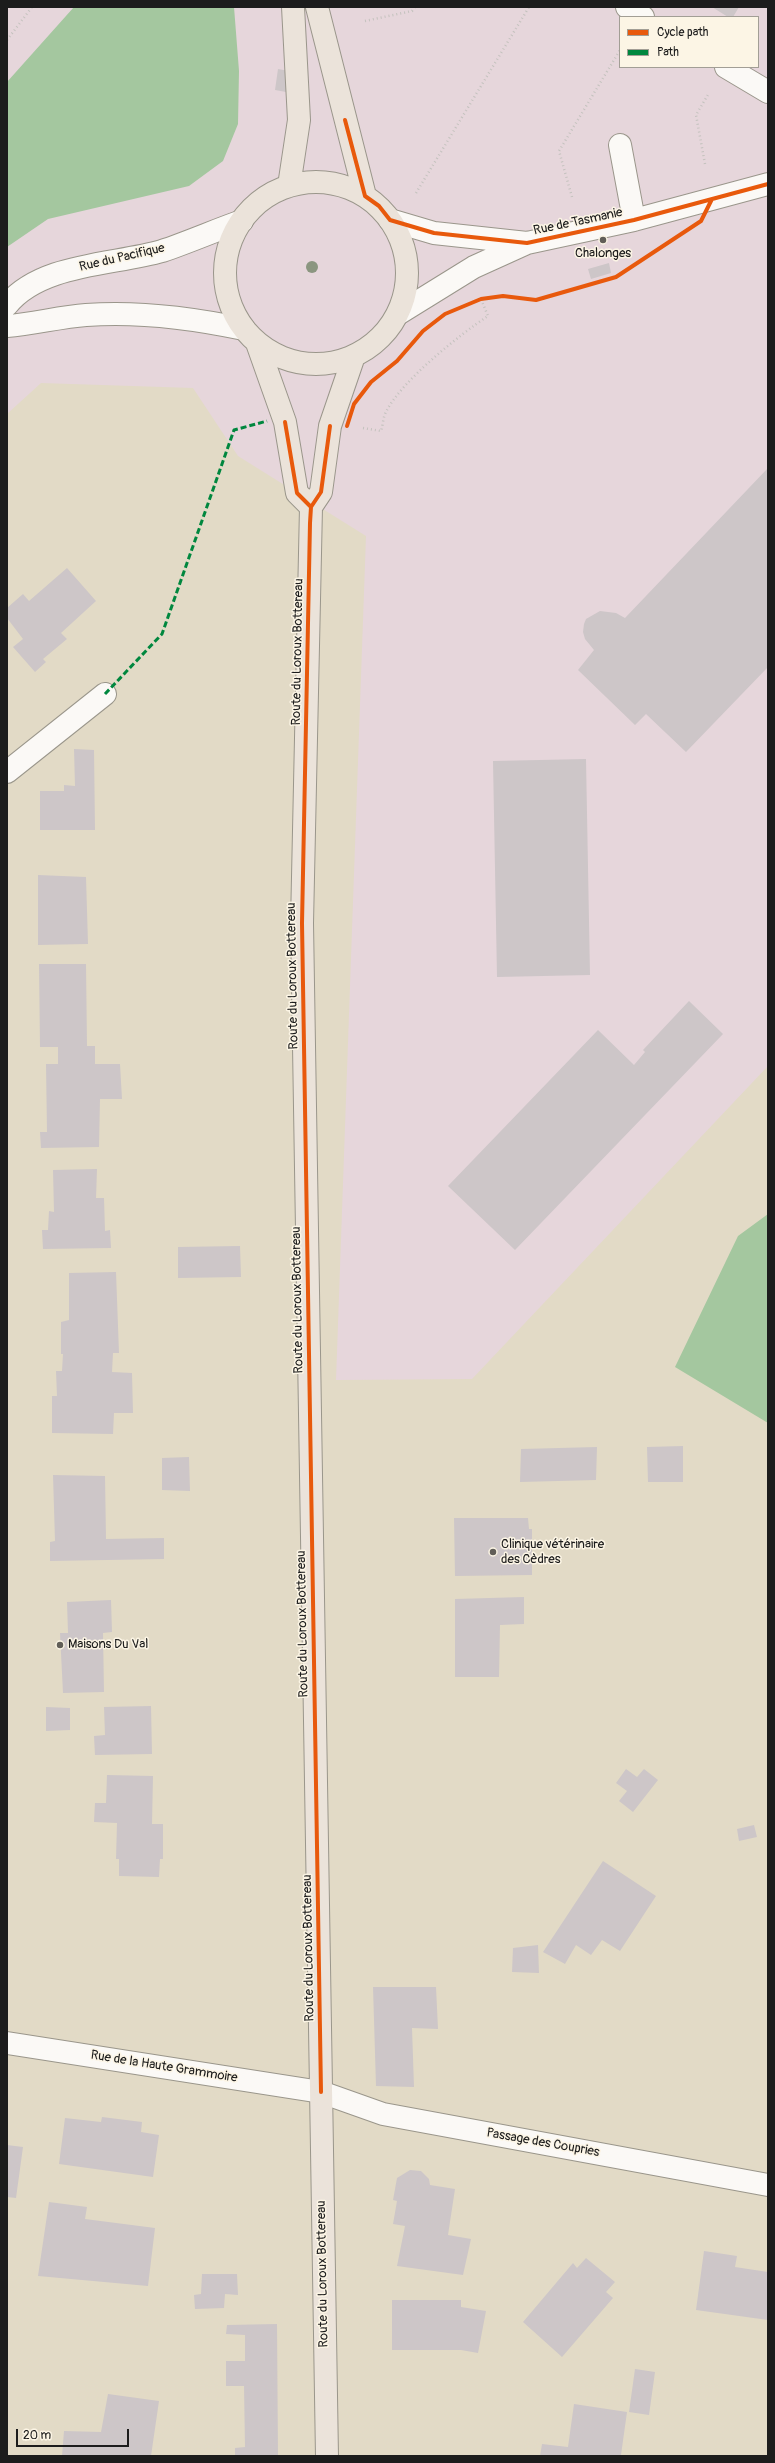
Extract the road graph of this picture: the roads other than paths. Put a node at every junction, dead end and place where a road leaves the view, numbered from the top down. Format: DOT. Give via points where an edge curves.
graph roads {
  1 [pos="293,7"];
  2 [pos="317,7"];
  3 [pos="627,7"];
  4 [pos="641,16"];
  5 [pos="728,68"];
  6 [pos="768,92"];
  7 [pos="620,145"];
  8 [pos="768,184"];
  9 [pos="289,186"];
  10 [pos="365,196"];
  11 [pos="242,220"];
  12 [pos="390,220"];
  13 [pos="634,220"];
  14 [pos="527,242"];
  15 [pos="7,305"];
  16 [pos="398,314"];
  17 [pos="7,326"];
  18 [pos="251,336"];
  19 [pos="354,356"];
  20 [pos="311,508"];
  21 [pos="105,694"];
  22 [pos="7,772"];
  23 [pos="7,2042"];
  24 [pos="321,2092"];
  25 [pos="768,2185"];
  26 [pos="327,2456"];
  1 -- 9 [label="main road" via="299,120"];
  2 -- 10 [label="main road"];
  3 -- 4 [label="street"];
  5 -- 6 [label="street"];
  7 -- 13 [label="street"];
  8 -- 13 [label="street, Rue de Tasmanie"];
  9 -- 10 [label="main road" via="322,183 341,185"];
  9 -- 11 [label="main road" via="271,194"];
  10 -- 12 [label="main road" via="379,206"];
  11 -- 15 [label="street, Rue du Pacifique" via="162,251 71,270 42,280 14,296"];
  11 -- 18 [label="main road" via="231,241 226,286 232,309"];
  12 -- 14 [label="street, Rue de Tasmanie" via="434,233"];
  12 -- 16 [label="main road" via="402,241 407,265 406,289"];
  13 -- 14 [label="street, Rue de Tasmanie"];
  14 -- 16 [label="street, Rue de Tasmanie" via="474,267"];
  16 -- 19 [label="main road" via="380,338"];
  17 -- 18 [label="street" via="85,315 163,315"];
  18 -- 19 [label="main road" via="279,356 303,363 329,363"];
  18 -- 20 [label="main road" via="285,422 297,493"];
  19 -- 20 [label="main road, Route du Loroux Bottereau" via="330,426 321,492"];
  20 -- 24 [label="main road, Route du Loroux Bottereau" via="302,923"];
  21 -- 22 [label="street"];
  23 -- 24 [label="street, Rue de la Haute Grammoire"];
  24 -- 25 [label="street, Passage des Coupries" via="383,2114"];
  24 -- 26 [label="main road, Route du Loroux Bottereau"];
}
